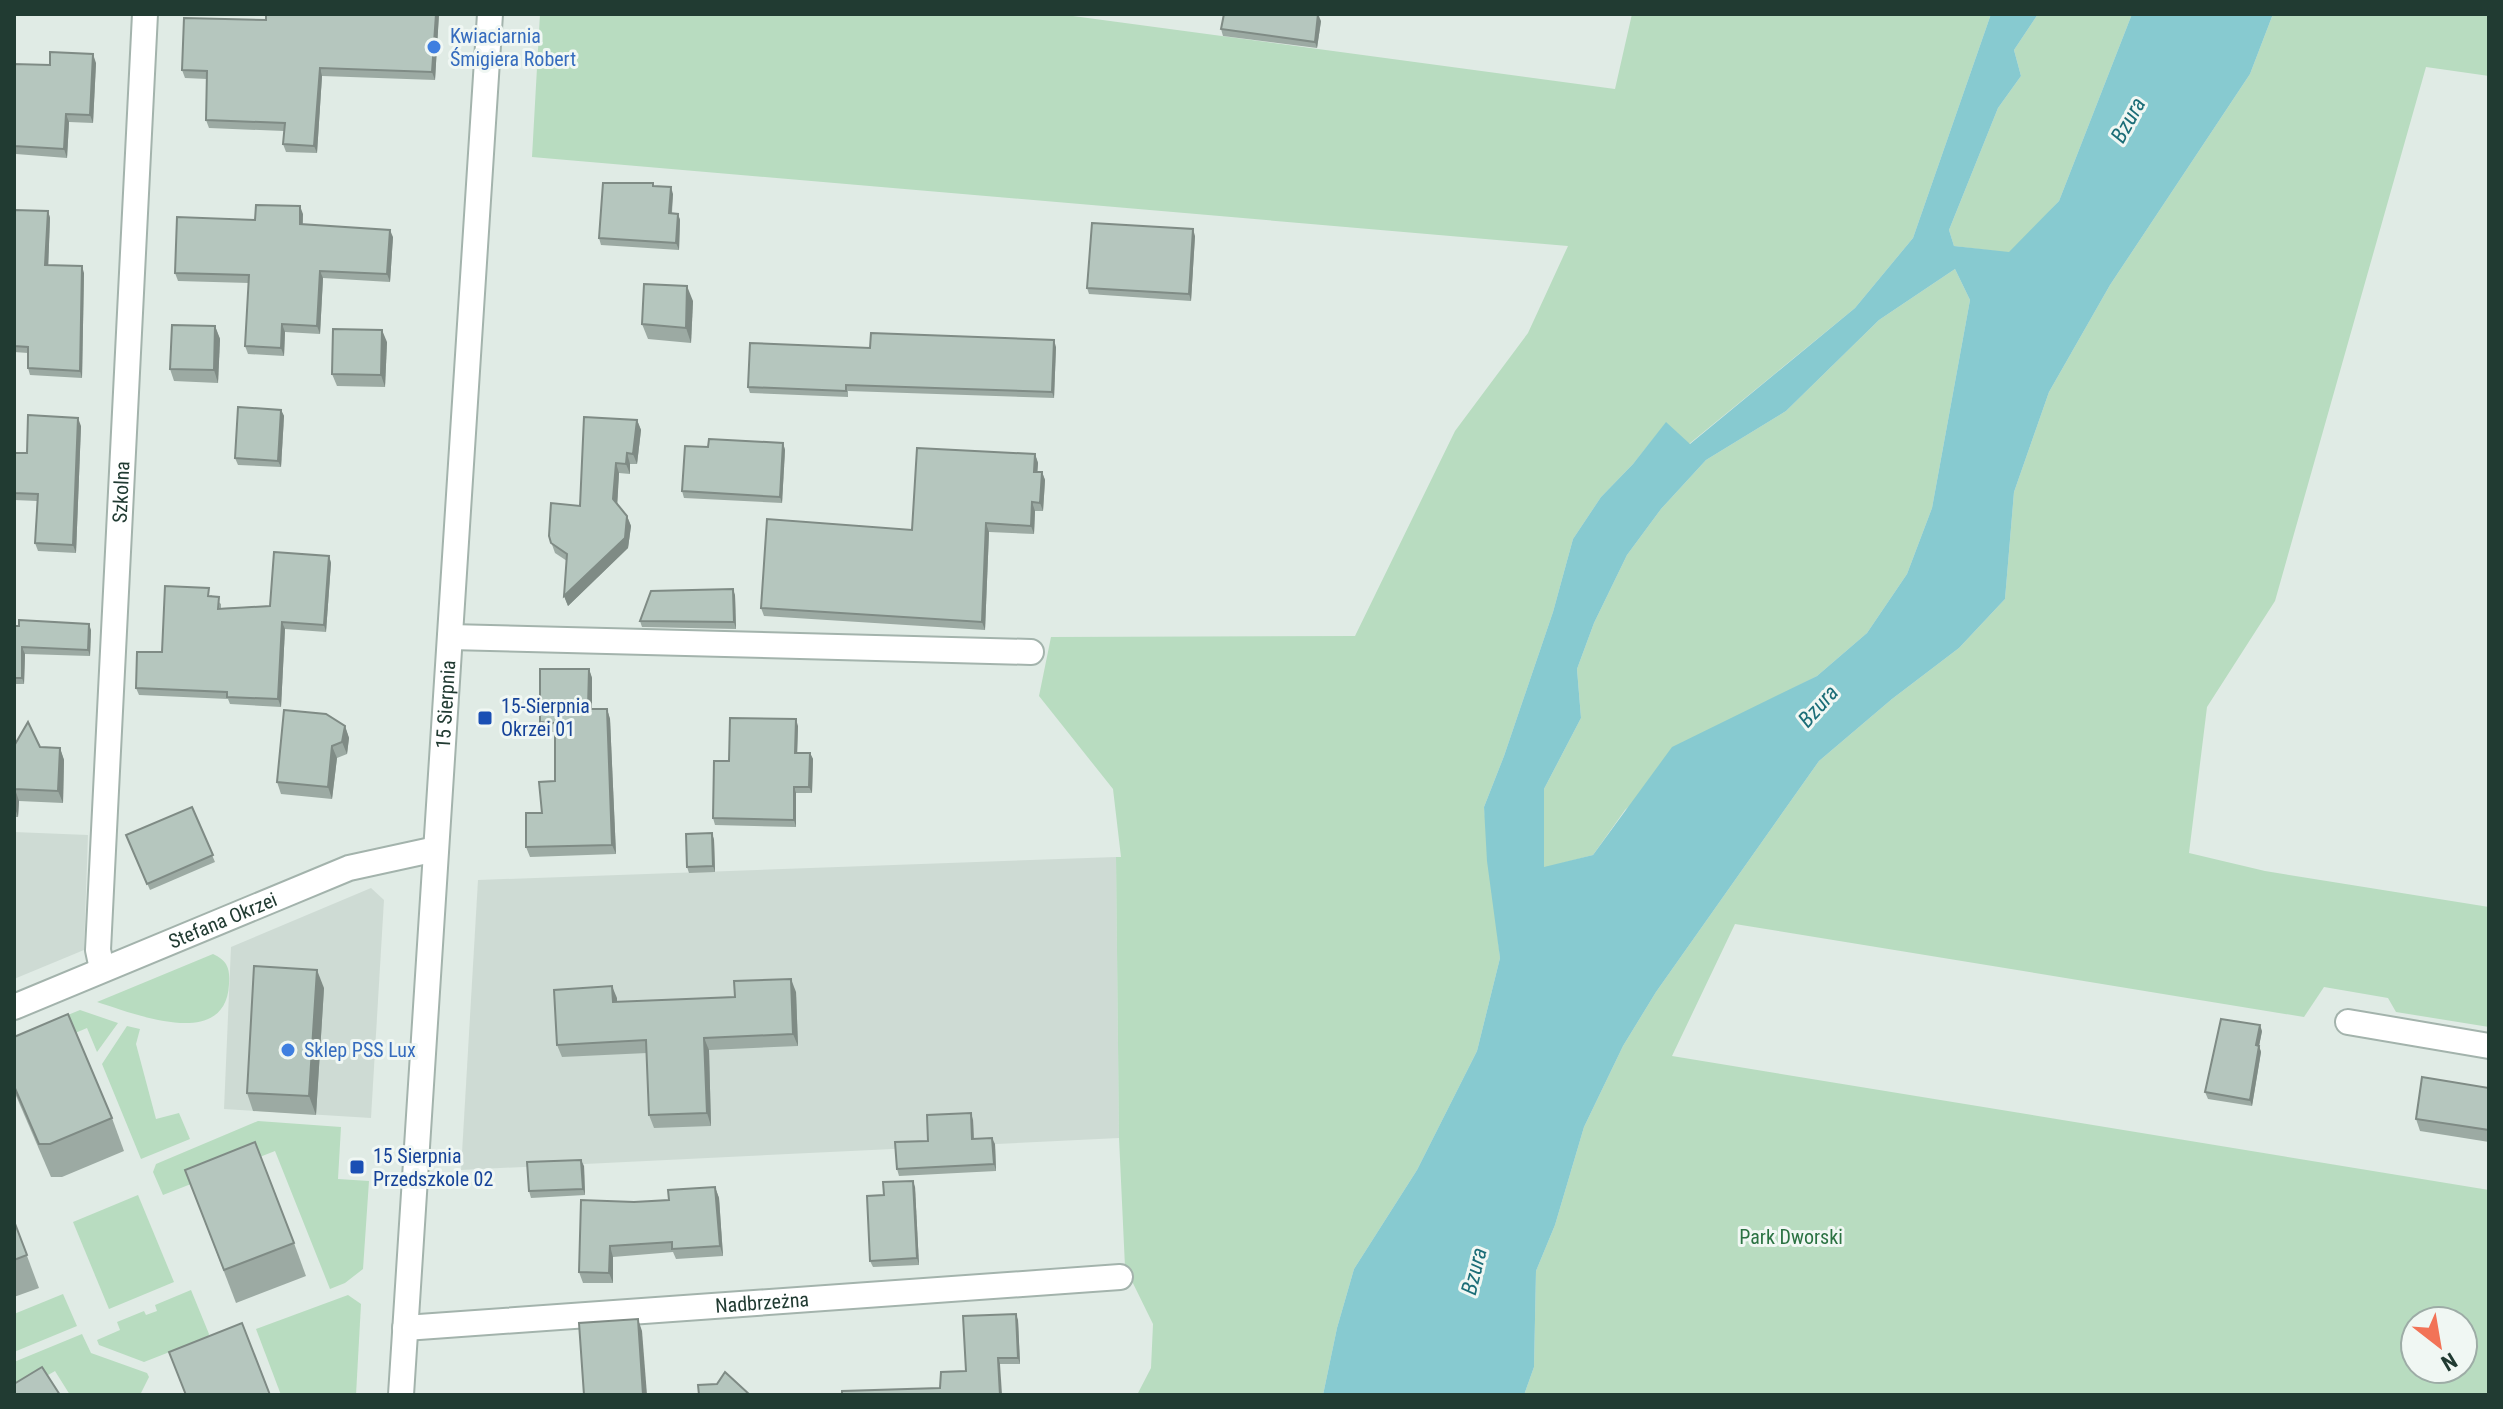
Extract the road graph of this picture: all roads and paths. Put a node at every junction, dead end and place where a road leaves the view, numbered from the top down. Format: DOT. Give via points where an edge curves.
graph roads {
  1 [pos="145,14"];
  2 [pos="490,14"];
  3 [pos="450,637"];
  4 [pos="1031,652"];
  5 [pos="436,849"];
  6 [pos="102,969"];
  7 [pos="14,1007"];
  8 [pos="2348,1022"];
  9 [pos="2489,1046"];
  10 [pos="1120,1277"];
  11 [pos="405,1328"];
  12 [pos="401,1395"];
  1 -- 6 [label="street, Szkolna" via="98,950"];
  2 -- 3 [label="street, 15 Sierpnia"];
  3 -- 4 [label="street"];
  3 -- 5 [label="street, 15 Sierpnia"];
  5 -- 6 [label="street, Stefana Okrzei" via="349,868"];
  5 -- 11 [label="street, 15 Sierpnia"];
  6 -- 7 [label="street, Stefana Okrzei"];
  8 -- 9 [label="street"];
  10 -- 11 [label="street, Nadbrzeżna"];
  11 -- 12 [label="street, 15 Sierpnia"];
}
